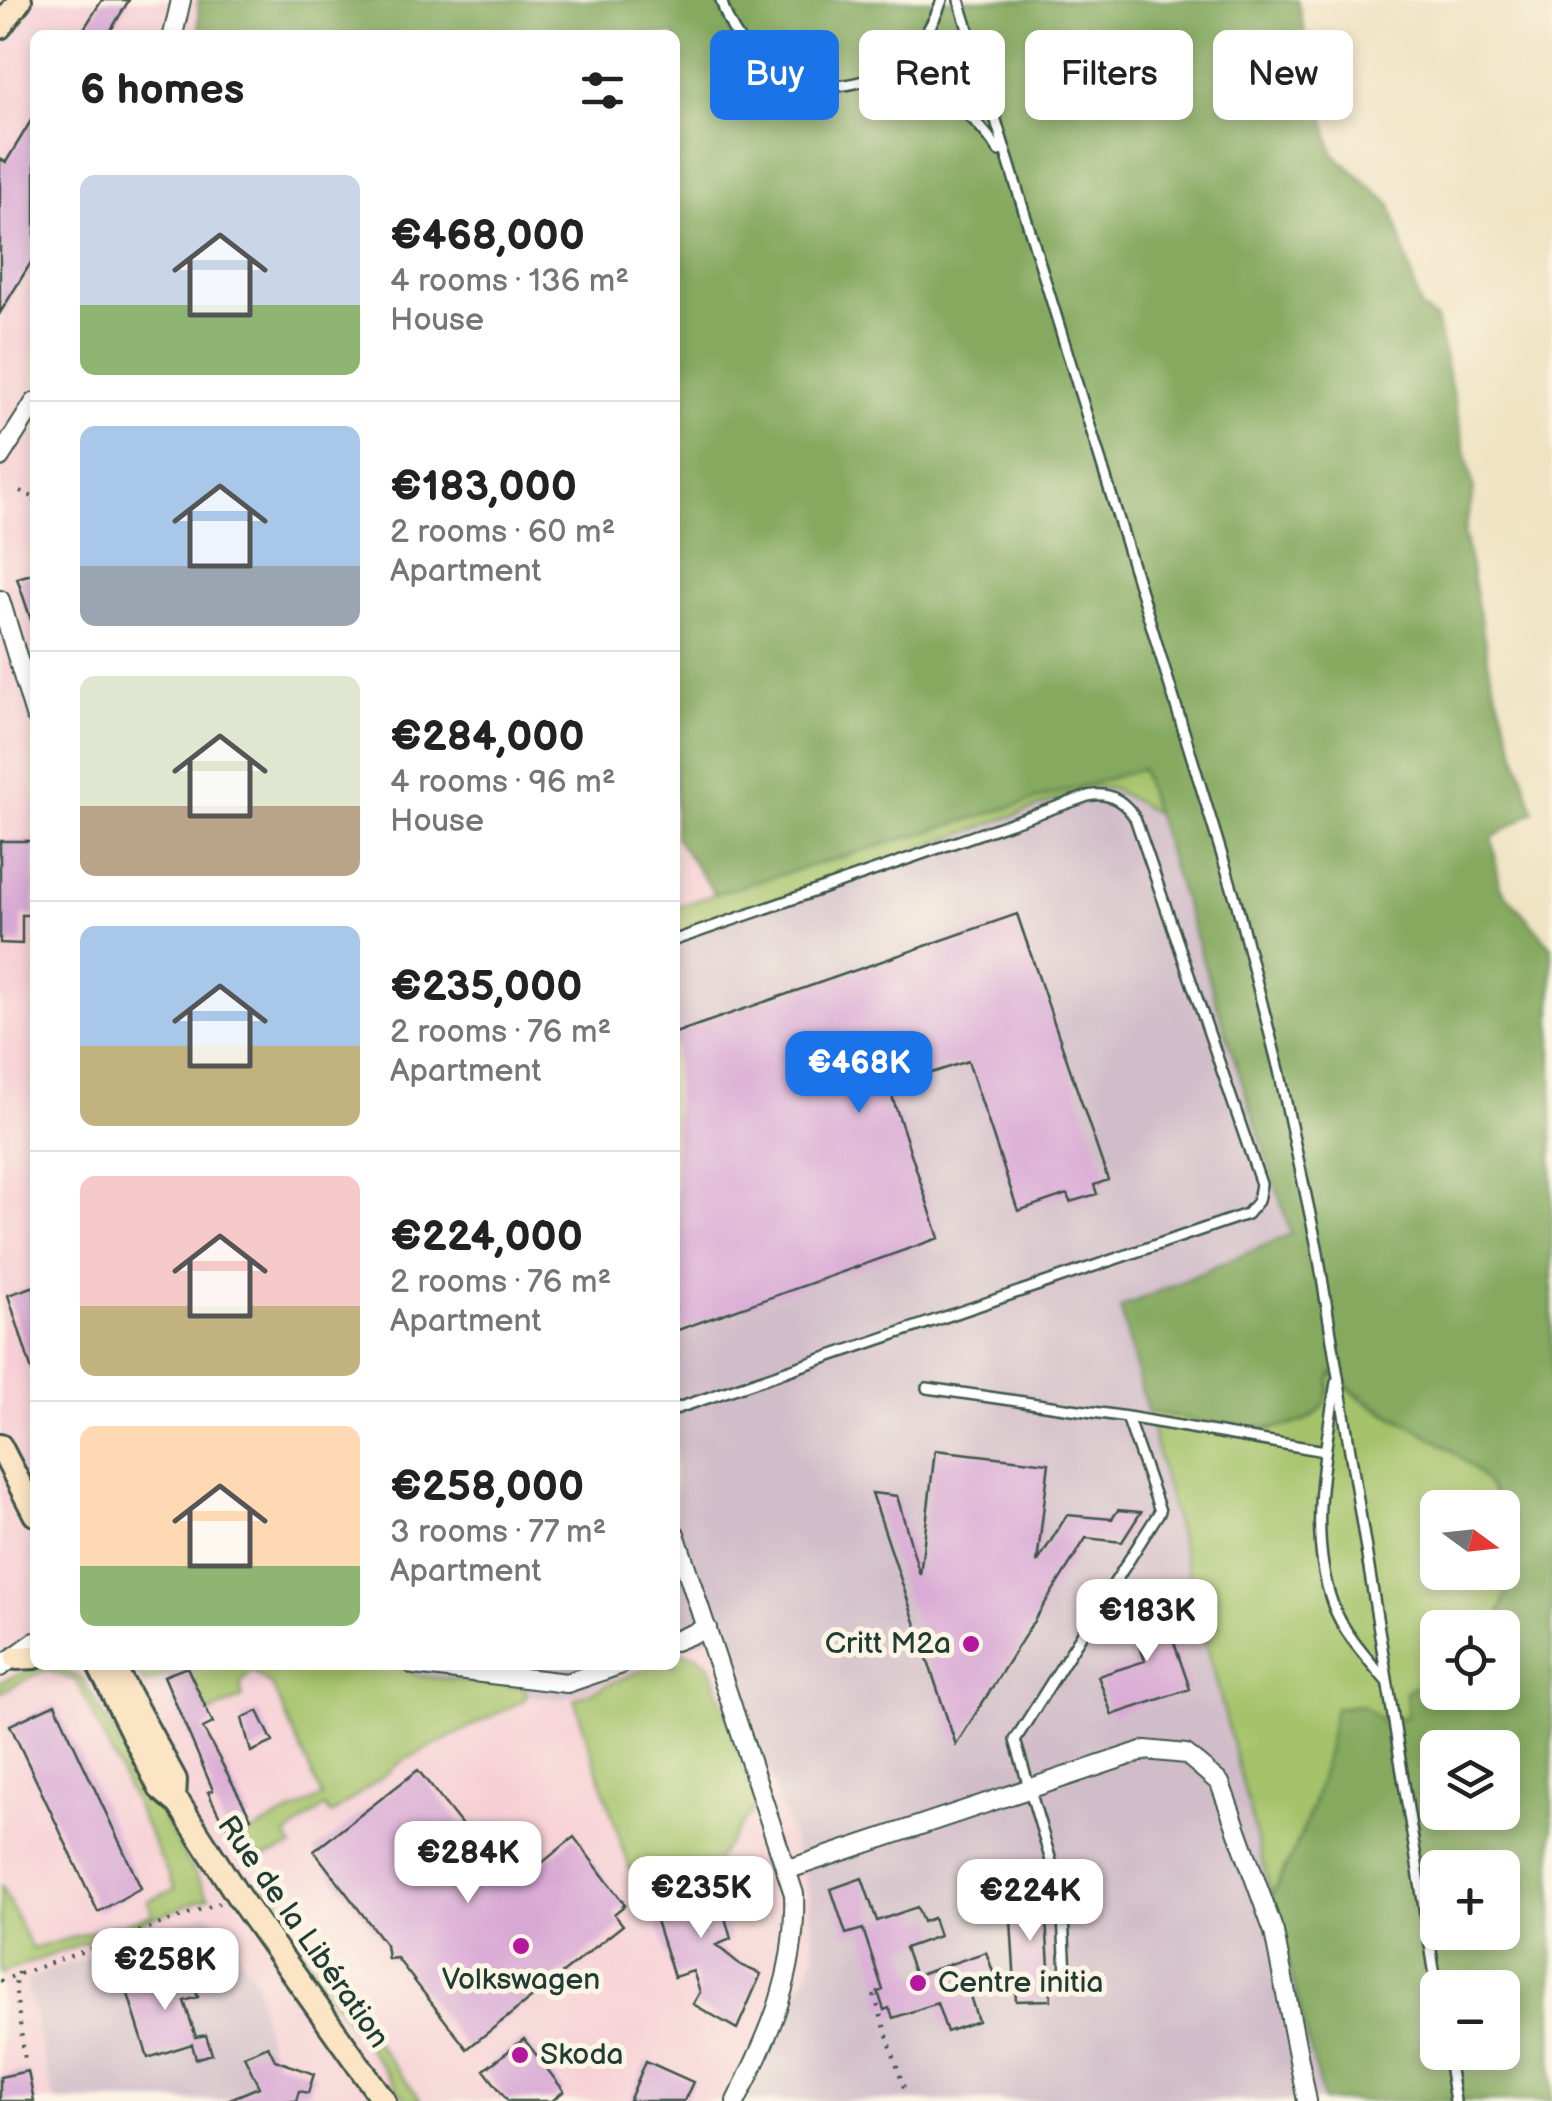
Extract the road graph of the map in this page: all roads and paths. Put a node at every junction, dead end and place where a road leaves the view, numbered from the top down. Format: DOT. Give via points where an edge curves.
graph roads {
  1 [pos="20,0"];
  2 [pos="181,0"];
  3 [pos="721,0"];
  4 [pos="942,0"];
  5 [pos="959,0"];
  6 [pos="0,27"];
  7 [pos="174,30"];
  8 [pos="927,30"];
  9 [pos="859,83"];
  10 [pos="975,120"];
  11 [pos="1006,161"];
  12 [pos="30,410"];
  13 [pos="0,458"];
  14 [pos="20,491"];
  15 [pos="30,496"];
  16 [pos="0,600"];
  17 [pos="30,699"];
  18 [pos="680,938"];
  19 [pos="1337,1374"];
  20 [pos="927,1388"];
  21 [pos="680,1407"];
  22 [pos="1127,1417"];
  23 [pos="0,1446"];
  24 [pos="1325,1451"];
  25 [pos="30,1504"];
  26 [pos="680,1549"];
  27 [pos="707,1628"];
  28 [pos="680,1640"];
  29 [pos="105,1670"];
  30 [pos="453,1670"];
  31 [pos="607,1670"];
  32 [pos="1387,1683"];
  33 [pos="1027,1787"];
  34 [pos="789,1869"];
  35 [pos="238,1896"];
  36 [pos="1434,1970"];
  37 [pos="18,1972"];
  38 [pos="1066,1974"];
  39 [pos="0,1981"];
  40 [pos="874,1995"];
  41 [pos="25,2060"];
  42 [pos="1450,2070"];
  43 [pos="906,2094"];
  44 [pos="384,2100"];
  45 [pos="736,2101"];
  46 [pos="1307,2101"];
  47 [pos="1455,2101"];
  1 -- 6 [label="main road"];
  2 -- 7 [label="street"];
  3 -- 9 [label="lane" via="746,49 772,71 803,84"];
  4 -- 8 [label="lane"];
  5 -- 11 [label="lane"];
  10 -- 11 [label="lane"];
  11 -- 19 [label="lane" via="1236,901 1279,1070"];
  12 -- 13 [label="street"];
  14 -- 15 [label="path"];
  16 -- 17 [label="street"];
  18 -- 21 [label="lane" via="1088,796 1120,800 1135,818 1261,1184 1247,1214"];
  19 -- 24 [label="lane"];
  19 -- 32 [label="lane"];
  20 -- 22 [label="lane"];
  22 -- 24 [label="lane"];
  22 -- 33 [label="lane" via="1160,1512 1015,1740"];
  23 -- 25 [label="main road"];
  24 -- 32 [label="lane" via="1320,1519 1334,1607"];
  26 -- 27 [label="street"];
  27 -- 28 [label="street"];
  27 -- 34 [label="street"];
  29 -- 35 [label="main road, Rue de la Libération" via="160,1788"];
  30 -- 31 [label="street" via="554,1683"];
  32 -- 36 [label="lane"];
  33 -- 34 [label="street"];
  33 -- 38 [label="lane" via="1062,1898"];
  33 -- 46 [label="street" via="1146,1750 1186,1754 1220,1783 1274,1932"];
  34 -- 45 [label="street" via="790,1970 774,2027"];
  35 -- 37 [label="path"];
  35 -- 44 [label="main road, Rue de la Libération"];
  37 -- 39 [label="path"];
  37 -- 41 [label="path"];
  40 -- 43 [label="path"];
  42 -- 47 [label="lane"];
}
